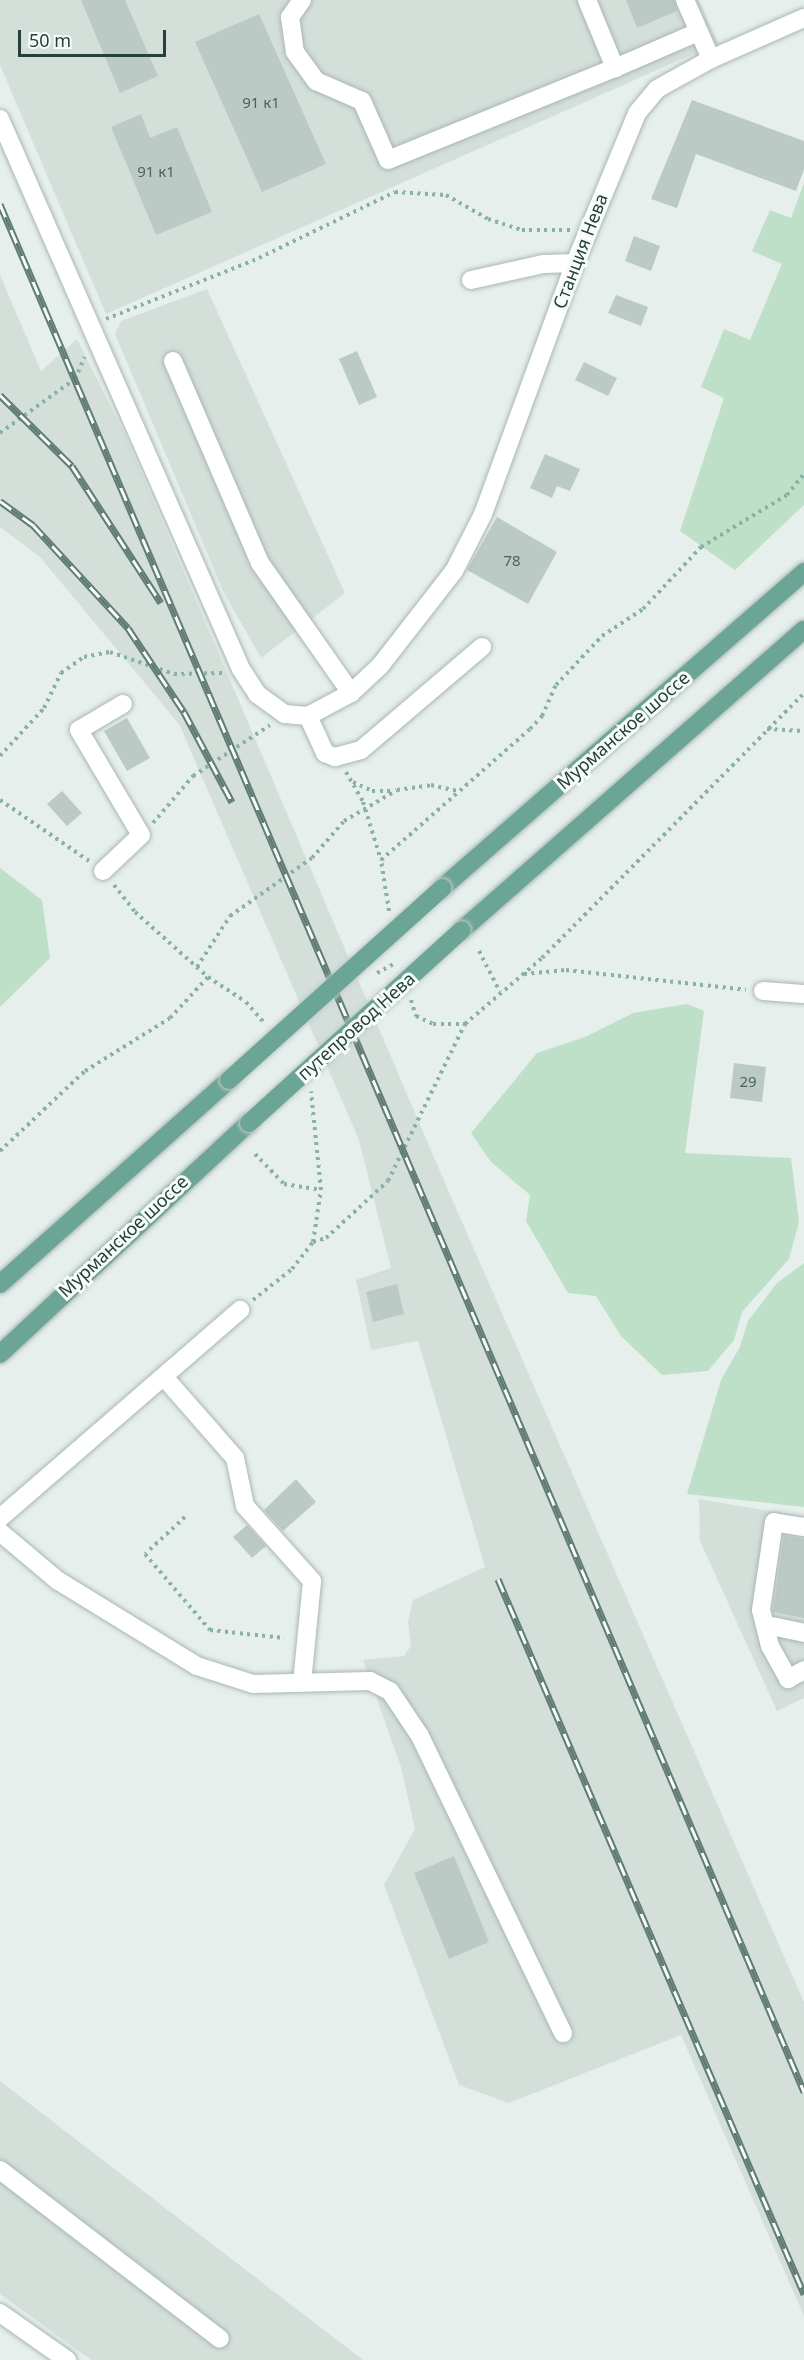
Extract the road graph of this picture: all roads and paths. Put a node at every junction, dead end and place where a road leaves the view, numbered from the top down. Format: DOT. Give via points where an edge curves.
graph roads {
  1 [pos="302,0"];
  2 [pos="586,0"];
  3 [pos="685,0"];
  4 [pos="804,18"];
  5 [pos="698,32"];
  6 [pos="711,59"];
  7 [pos="615,68"];
  8 [pos="0,119"];
  9 [pos="588,229"];
  10 [pos="575,263"];
  11 [pos="471,280"];
  12 [pos="92,337"];
  13 [pos="174,361"];
  14 [pos="0,433"];
  15 [pos="804,474"];
  16 [pos="804,572"];
  17 [pos="804,630"];
  18 [pos="482,647"];
  19 [pos="245,676"];
  20 [pos="351,693"];
  21 [pos="804,693"];
  22 [pos="123,704"];
  23 [pos="285,714"];
  24 [pos="308,716"];
  25 [pos="766,729"];
  26 [pos="804,731"];
  27 [pos="0,756"];
  28 [pos="334,758"];
  29 [pos="351,782"];
  30 [pos="398,790"];
  31 [pos="457,791"];
  32 [pos="0,800"];
  33 [pos="365,809"];
  34 [pos="141,835"];
  35 [pos="381,860"];
  36 [pos="103,871"];
  37 [pos="135,912"];
  38 [pos="390,917"];
  39 [pos="396,951"];
  40 [pos="479,951"];
  41 [pos="197,967"];
  42 [pos="401,973"];
  43 [pos="523,974"];
  44 [pos="208,977"];
  45 [pos="763,991"];
  46 [pos="500,992"];
  47 [pos="409,994"];
  48 [pos="804,994"];
  49 [pos="465,1024"];
  50 [pos="249,1123"];
  51 [pos="0,1151"];
  52 [pos="255,1154"];
  53 [pos="321,1190"];
  54 [pos="313,1242"];
  55 [pos="0,1284"];
  56 [pos="240,1310"];
  57 [pos="0,1354"];
  58 [pos="164,1377"];
  59 [pos="185,1517"];
  60 [pos="0,1518"];
  61 [pos="804,1527"];
  62 [pos="0,1532"];
  63 [pos="766,1625"];
  64 [pos="804,1634"];
  65 [pos="285,1638"];
  66 [pos="804,1670"];
  67 [pos="302,1683"];
  68 [pos="563,2033"];
  69 [pos="0,2170"];
  70 [pos="0,2313"];
  71 [pos="220,2339"];
  72 [pos="67,2360"];
  1 -- 7 [label="street" via="290,17 295,52 316,81 362,101 388,160"];
  2 -- 7 [label="street"];
  3 -- 5 [label="street"];
  4 -- 6 [label="street, Станция Нева"];
  5 -- 6 [label="street"];
  5 -- 7 [label="street"];
  6 -- 9 [label="street, Станция Нева" via="657,89 637,113"];
  8 -- 12 [label="street"];
  9 -- 10 [label="street, Станция Нева"];
  9 -- 12 [label="path" via="522,230 488,219 446,195 395,192 259,258 131,307 104,320"];
  10 -- 11 [label="street" via="532,266"];
  10 -- 20 [label="street, Станция Нева" via="483,514 454,571 416,624"];
  12 -- 14 [label="path" via="75,379"];
  12 -- 19 [label="street"];
  13 -- 20 [label="street" via="260,563"];
  15 -- 31 [label="path" via="787,495 701,547 643,609 602,636 556,685 542,716"];
  16 -- 55 [label="main road, Мурманское шоссе, bridge" via="442,888"];
  17 -- 50 [label="main road, путепровод Нева, bridge"];
  18 -- 28 [label="street" via="391,729 361,750"];
  19 -- 23 [label="street" via="257,694"];
  19 -- 27 [label="path" via="174,674 110,652 84,657 61,673 44,708"];
  20 -- 24 [label="street, Станция Нева"];
  21 -- 25 [label="path"];
  22 -- 34 [label="street" via="79,730"];
  23 -- 24 [label="street"];
  23 -- 34 [label="path" via="193,776"];
  24 -- 28 [label="street" via="325,753"];
  25 -- 26 [label="path"];
  25 -- 43 [label="path"];
  28 -- 29 [label="path"];
  29 -- 30 [label="path" via="372,791"];
  29 -- 33 [label="path"];
  30 -- 31 [label="path" via="431,785"];
  30 -- 33 [label="path"];
  31 -- 35 [label="path"];
  32 -- 36 [label="path"];
  33 -- 35 [label="path"];
  33 -- 41 [label="path" via="344,821 312,858 230,916"];
  34 -- 36 [label="street"];
  35 -- 38 [label="path"];
  36 -- 37 [label="path"];
  39 -- 42 [label="path"];
  40 -- 46 [label="path"];
  43 -- 45 [label="path" via="566,970"];
  43 -- 46 [label="path"];
  44 -- 51 [label="path" via="170,1018 85,1071"];
  45 -- 48 [label="street"];
  46 -- 49 [label="path"];
  47 -- 49 [label="path" via="416,1016 433,1024"];
  49 -- 54 [label="path" via="388,1181 326,1238"];
  50 -- 57 [label="main road, Мурманское шоссе"];
  52 -- 53 [label="path" via="284,1184"];
  56 -- 58 [label="street"];
  58 -- 60 [label="street"];
  58 -- 67 [label="street" via="235,1458 245,1506 312,1581"];
  59 -- 65 [label="path" via="145,1554 210,1630"];
  61 -- 63 [label="street" via="774,1522 761,1610"];
  62 -- 67 [label="street" via="57,1580 197,1666 253,1684"];
  63 -- 64 [label="street"];
  63 -- 66 [label="street" via="770,1646 788,1679"];
  67 -- 68 [label="street" via="370,1681 390,1691 420,1736"];
  69 -- 71 [label="street"];
  70 -- 72 [label="street"];
}
